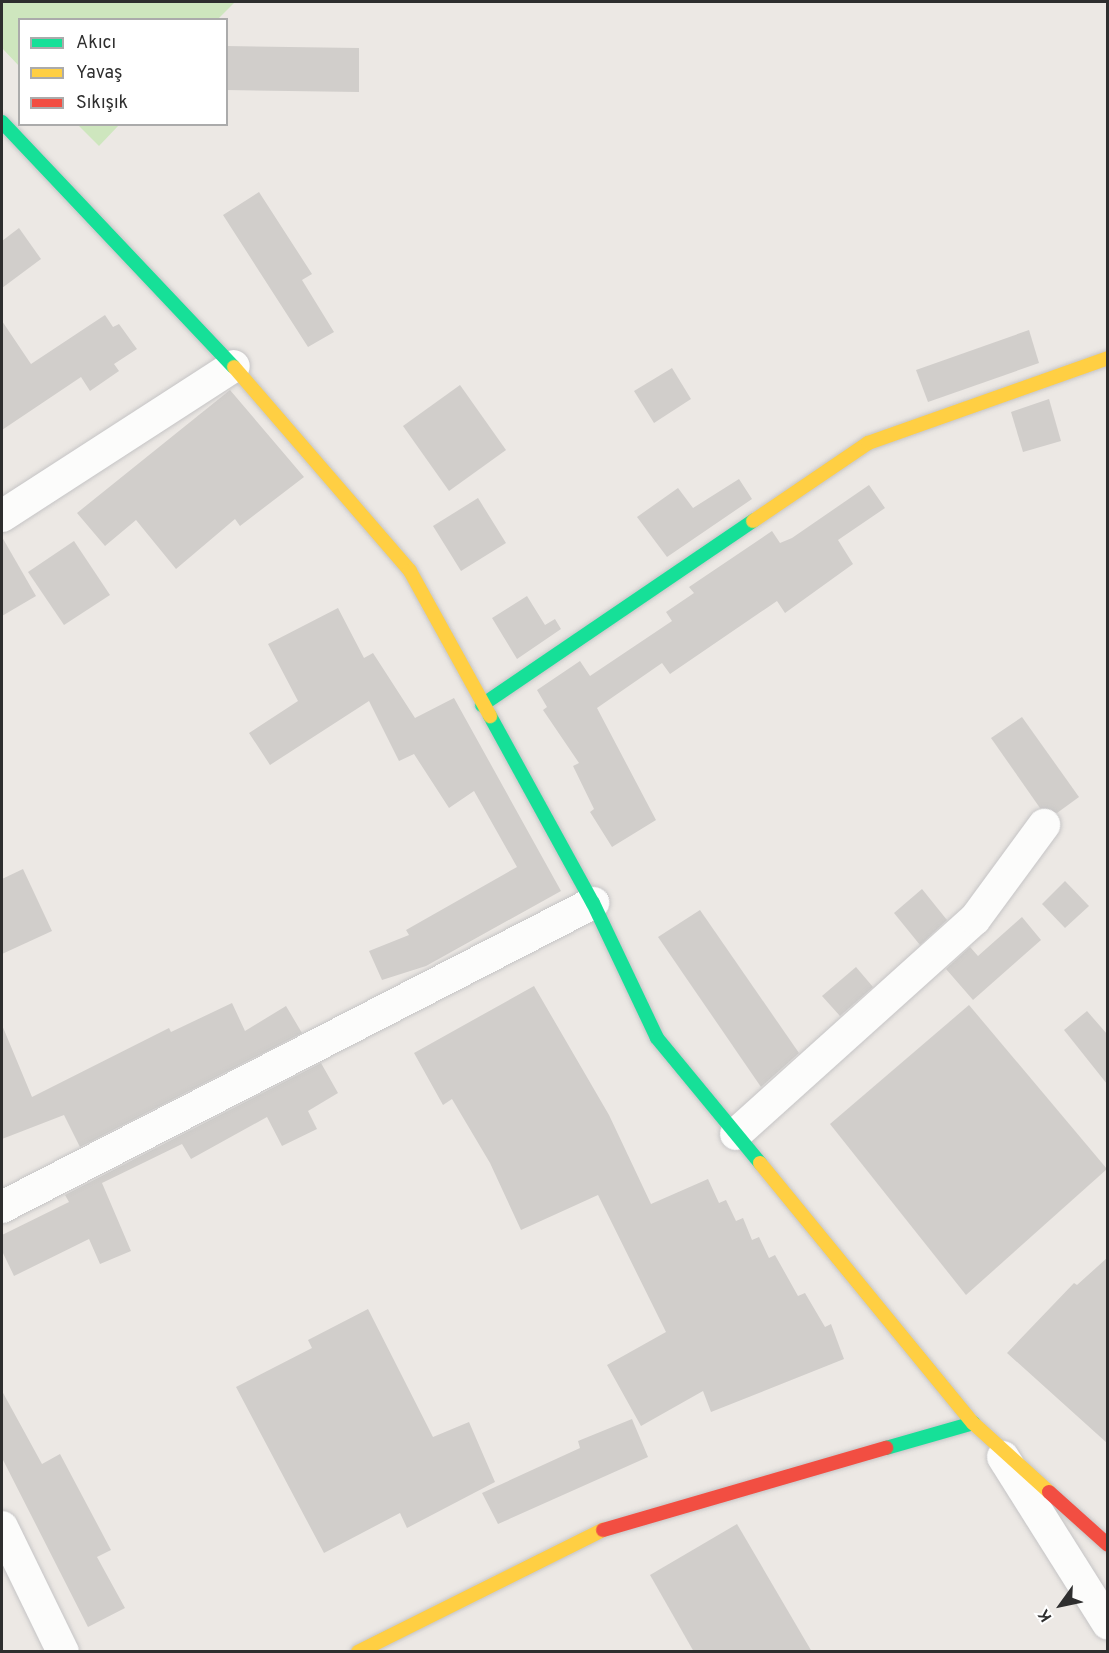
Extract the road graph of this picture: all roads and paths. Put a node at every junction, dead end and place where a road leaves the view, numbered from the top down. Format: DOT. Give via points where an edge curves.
graph roads {
  1 [pos="2,122"];
  2 [pos="1107,358"];
  3 [pos="234,366"];
  4 [pos="2,516"];
  5 [pos="482,705"];
  6 [pos="1044,825"];
  7 [pos="593,903"];
  8 [pos="736,1134"];
  9 [pos="2,1207"];
  10 [pos="983,1432"];
  11 [pos="2,1527"];
  12 [pos="1107,1545"];
  13 [pos="1107,1624"];
  14 [pos="63,1652"];
  15 [pos="358,1652"];
  1 -- 3 [label="street"];
  2 -- 5 [label="street" via="868,443"];
  3 -- 4 [label="street"];
  3 -- 5 [label="street" via="410,571"];
  5 -- 7 [label="street"];
  6 -- 8 [label="street" via="975,919"];
  7 -- 8 [label="street" via="657,1038"];
  7 -- 9 [label="street"];
  8 -- 10 [label="street"];
  10 -- 12 [label="street"];
  10 -- 13 [label="street"];
  10 -- 15 [label="street" via="599,1531"];
  11 -- 14 [label="street"];
}
